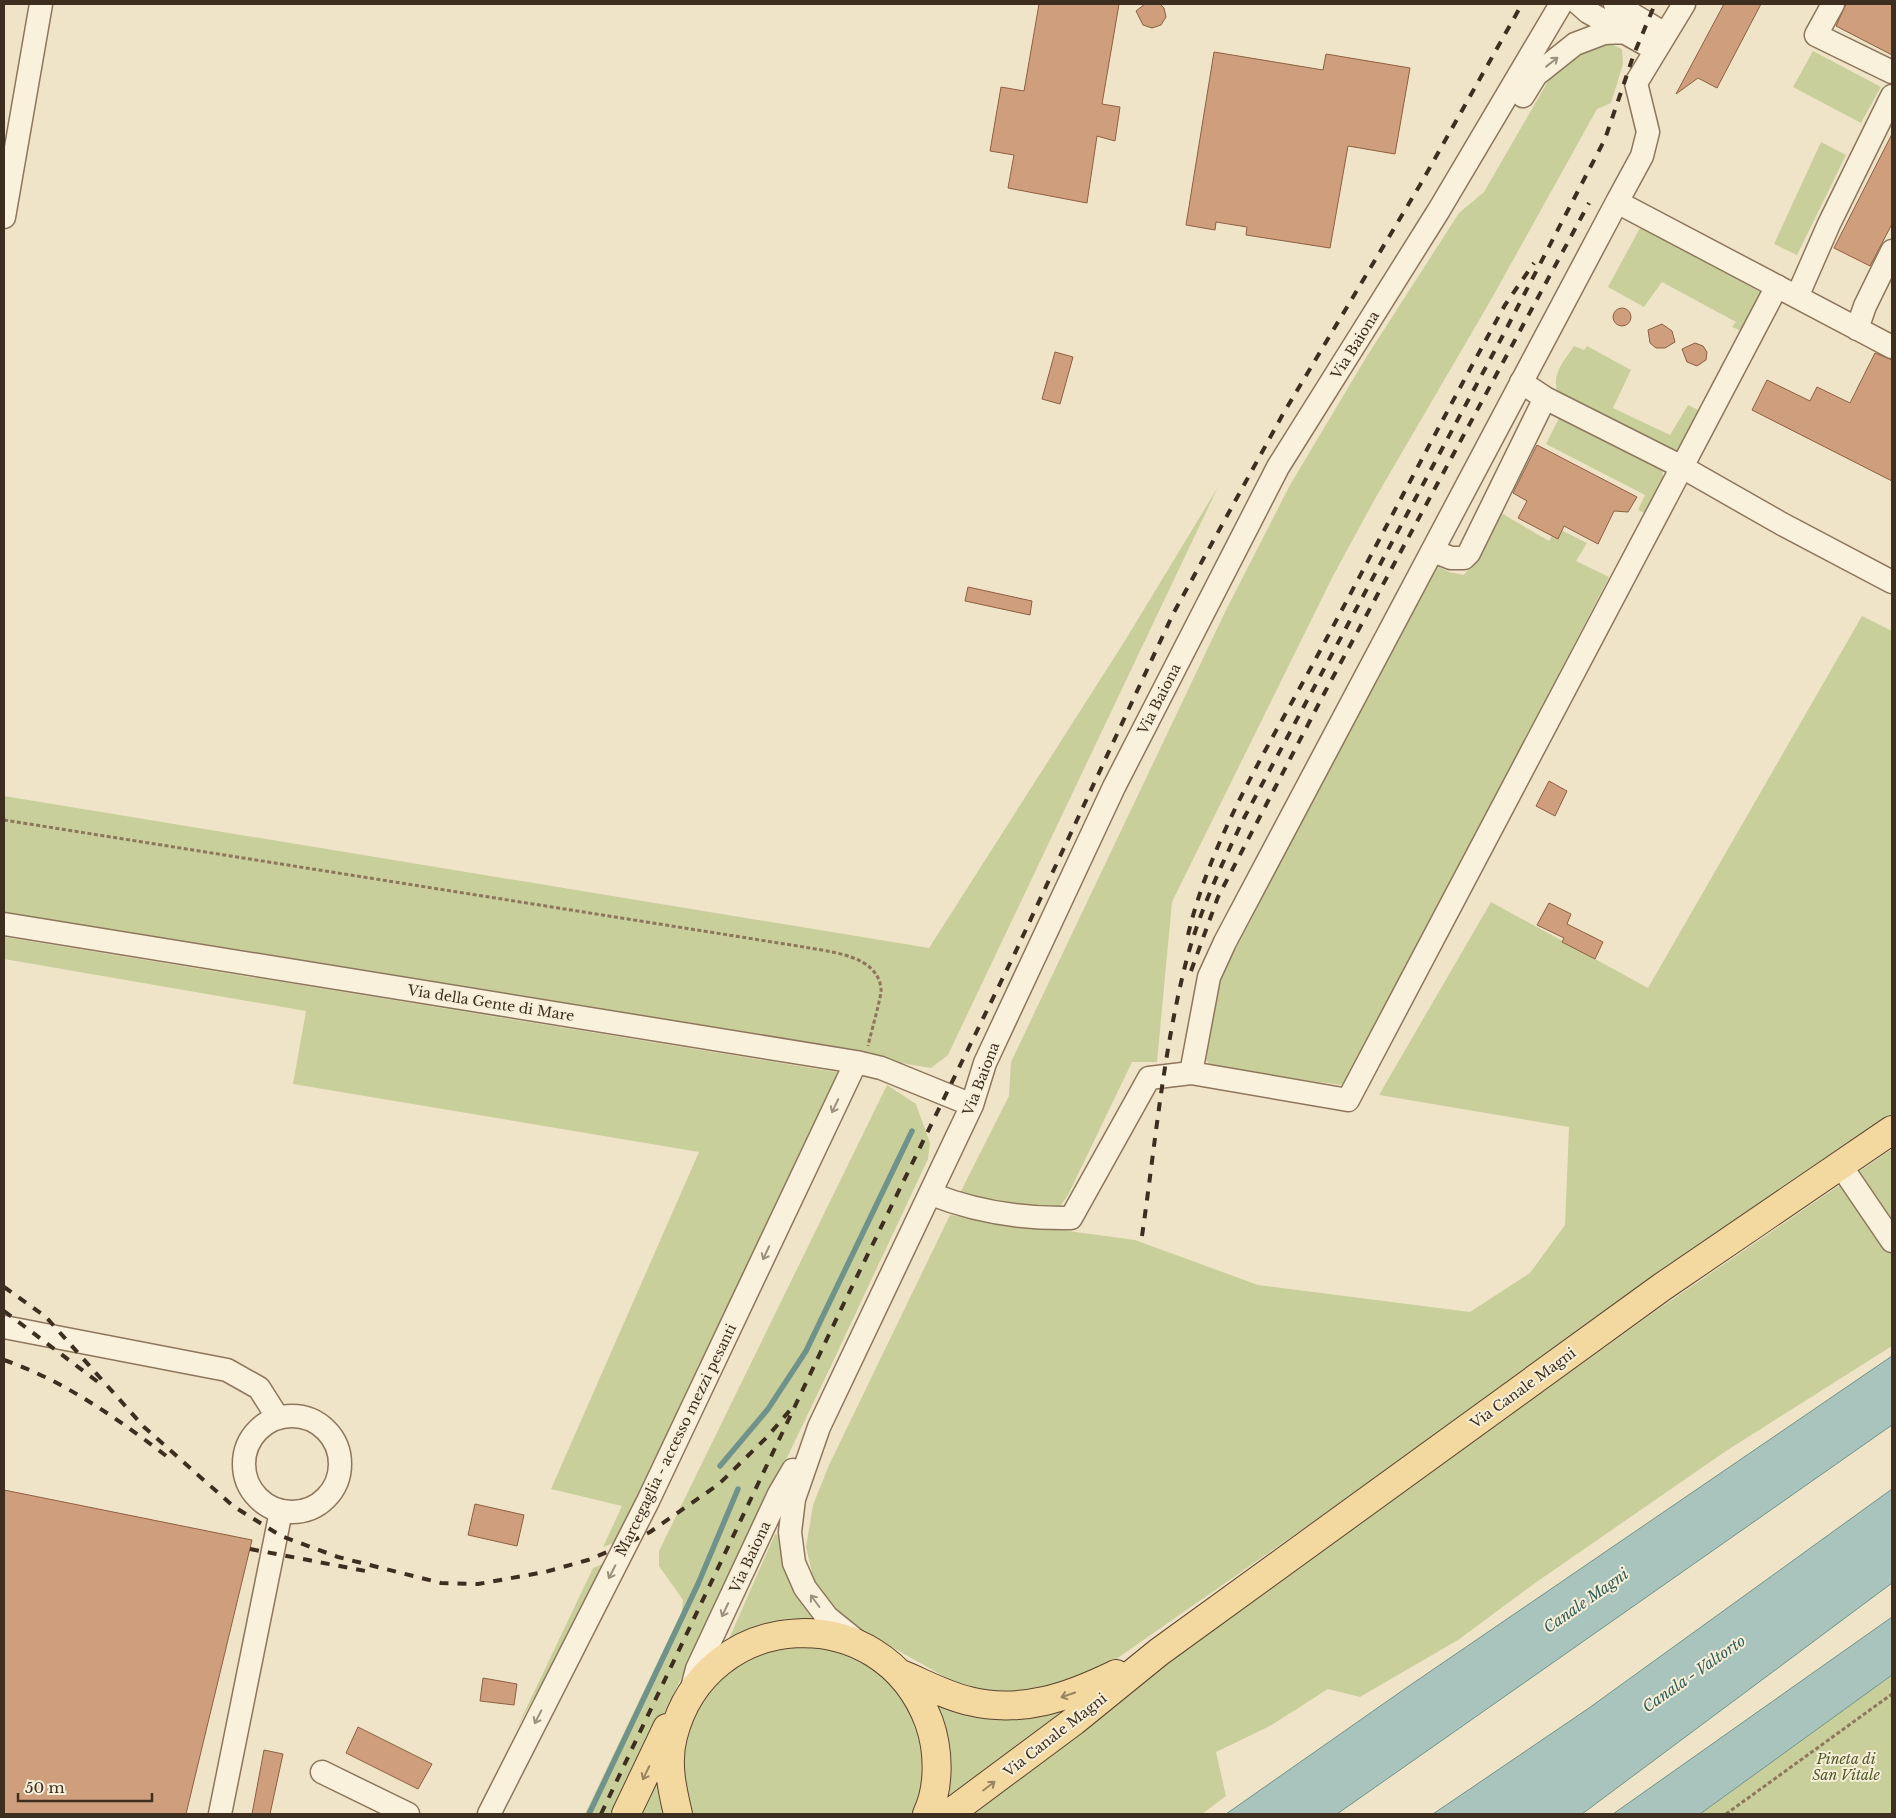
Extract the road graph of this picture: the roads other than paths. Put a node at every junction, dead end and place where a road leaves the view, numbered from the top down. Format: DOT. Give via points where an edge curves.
graph roads {
  1 [pos="41,4"];
  2 [pos="1561,4"];
  3 [pos="1579,4"];
  4 [pos="1684,4"];
  5 [pos="1833,4"];
  6 [pos="1626,13"];
  7 [pos="1661,42"];
  8 [pos="1892,72"];
  9 [pos="1892,96"];
  10 [pos="1617,202"];
  11 [pos="1439,210"];
  12 [pos="4,217"];
  13 [pos="1892,251"];
  14 [pos="1777,286"];
  15 [pos="1797,297"];
  16 [pos="1857,329"];
  17 [pos="1892,347"];
  18 [pos="1521,382"];
  19 [pos="1545,398"];
  20 [pos="1682,467"];
  21 [pos="1433,551"];
  22 [pos="1892,582"];
  23 [pos="4,924"];
  24 [pos="861,1062"];
  25 [pos="1191,1073"];
  26 [pos="972,1105"];
  27 [pos="1892,1130"];
  28 [pos="1841,1166"];
  29 [pos="931,1194"];
  30 [pos="1892,1241"];
  31 [pos="4,1328"];
  32 [pos="278,1418"];
  33 [pos="819,1426"];
  34 [pos="281,1511"];
  35 [pos="863,1646"];
  36 [pos="1159,1652"];
  37 [pos="901,1674"];
  38 [pos="689,1696"];
  39 [pos="322,1772"];
  40 [pos="220,1814"];
  41 [pos="408,1814"];
  42 [pos="489,1814"];
  43 [pos="626,1814"];
  44 [pos="678,1814"];
  45 [pos="927,1814"];
  46 [pos="949,1814"];
  1 -- 12 [label="street"];
  2 -- 11 [label="street, Via Baiona"];
  3 -- 6 [label="street" via="1588,12"];
  4 -- 7 [label="street"];
  5 -- 8 [label="street" via="1816,34"];
  6 -- 7 [label="street"];
  11 -- 6 [label="street, one-way" via="1472,184 1536,75 1575,44 1604,34"];
  7 -- 10 [label="street" via="1636,83 1648,132 1642,156"];
  9 -- 15 [label="street"];
  10 -- 14 [label="street"];
  10 -- 18 [label="street"];
  11 -- 26 [label="street, Via Baiona" via="1278,467 1114,787 985,1063"];
  13 -- 16 [label="street" via="1864,306"];
  14 -- 15 [label="street"];
  14 -- 20 [label="street"];
  15 -- 16 [label="street"];
  16 -- 17 [label="street"];
  18 -- 19 [label="street"];
  18 -- 21 [label="street"];
  19 -- 20 [label="street"];
  19 -- 21 [label="street" via="1469,553 1464,558 1451,558"];
  20 -- 22 [label="street"];
  20 -- 25 [label="street" via="1348,1100"];
  21 -- 25 [label="street" via="1209,977"];
  23 -- 24 [label="street, Via della Gente di Mare"];
  24 -- 26 [label="street, Via della Gente di Mare"];
  24 -- 42 [label="street, Marcegaglia - accesso mezzi pesanti, one-way" via="648,1501"];
  25 -- 29 [label="street" via="1149,1078 1071,1218 1041,1219 957,1204"];
  26 -- 29 [label="street, Via Baiona"];
  27 -- 28 [label="main road, Via Canale Magni"];
  28 -- 30 [label="street"];
  28 -- 36 [label="main road, Via Canale Magni" via="1662,1287"];
  29 -- 33 [label="street, Via Baiona"];
  31 -- 32 [label="street" via="227,1370 260,1388"];
  32 -- 34 [label="street" via="266,1424 251,1440 244,1459 249,1486 268,1506"];
  32 -- 34 [label="street" via="293,1416 320,1425 337,1448 340,1463 332,1490 322,1501 296,1512"];
  35 -- 33 [label="street, Via Baiona, one-way" via="827,1617 805,1588 794,1563 790,1532 794,1499"];
  33 -- 38 [label="street, Via Baiona, one-way" via="779,1494 697,1669"];
  34 -- 40 [label="street"];
  35 -- 37 [label="main road" via="884,1658"];
  35 -- 38 [label="main road" via="826,1634 788,1633 750,1643 717,1664"];
  36 -- 37 [label="main road, Via Canale Magni, one-way" via="1088,1688 1048,1702 1012,1707 968,1701"];
  46 -- 36 [label="main road, Via Canale Magni, one-way" via="1074,1721"];
  37 -- 45 [label="main road" via="922,1703 934,1736 937,1772"];
  38 -- 43 [label="main road, Via Baiona, one-way" via="669,1723"];
  38 -- 44 [label="main road" via="672,1737 670,1776"];
  39 -- 41 [label="street"];
}
